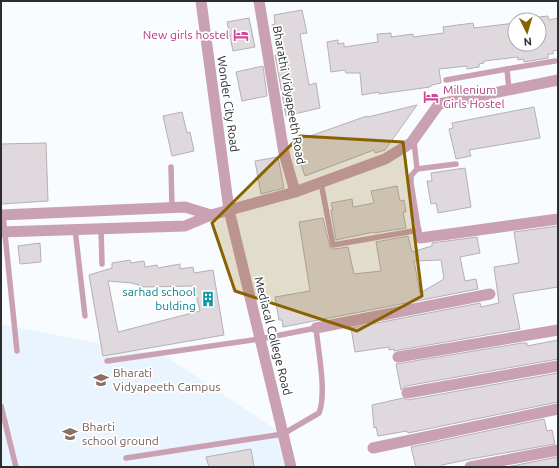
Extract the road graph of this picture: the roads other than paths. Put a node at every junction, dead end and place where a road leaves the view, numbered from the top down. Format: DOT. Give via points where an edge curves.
graph roads {
  1 [pos="201,1"];
  2 [pos="261,1"];
  3 [pos="555,61"];
  4 [pos="507,69"];
  5 [pos="446,80"];
  6 [pos="558,80"];
  7 [pos="509,90"];
  8 [pos="414,138"];
  9 [pos="456,164"];
  10 [pos="171,168"];
  11 [pos="418,169"];
  12 [pos="321,183"];
  13 [pos="295,192"];
  14 [pos="172,208"];
  15 [pos="229,210"];
  16 [pos="2,215"];
  17 [pos="211,215"];
  18 [pos="558,219"];
  19 [pos="100,228"];
  20 [pos="74,229"];
  21 [pos="3,232"];
  22 [pos="420,234"];
  23 [pos="102,264"];
  24 [pos="490,294"];
  25 [pos="86,316"];
  26 [pos="316,328"];
  27 [pos="558,330"];
  28 [pos="260,339"];
  29 [pos="16,351"];
  30 [pos="398,357"];
  31 [pos="107,361"];
  32 [pos="558,366"];
  33 [pos="407,392"];
  34 [pos="1,406"];
  35 [pos="558,409"];
  36 [pos="283,434"];
  37 [pos="374,448"];
  38 [pos="558,450"];
  39 [pos="126,458"];
  40 [pos="16,467"];
  41 [pos="291,467"];
  42 [pos="470,467"];
  1 -- 15 [label="street, Wonder City Road"];
  2 -- 13 [label="street, Bharathi Vidyapeeth Road" via="284,153"];
  3 -- 4 [label="lane"];
  4 -- 5 [label="lane"];
  4 -- 7 [label="lane"];
  6 -- 7 [label="street"];
  7 -- 8 [label="street" via="439,104"];
  8 -- 11 [label="lane"];
  8 -- 12 [label="street" via="411,143 385,159"];
  9 -- 11 [label="lane"];
  10 -- 14 [label="lane"];
  11 -- 22 [label="lane" via="411,176 411,183"];
  12 -- 13 [label="street"];
  12 -- 22 [label="lane" via="333,244"];
  13 -- 15 [label="street"];
  14 -- 16 [label="street"];
  14 -- 17 [label="street" via="185,207"];
  15 -- 17 [label="street"];
  15 -- 28 [label="street, Mediacal College Road"];
  16 -- 21 [label="lane"];
  17 -- 19 [label="street" via="185,226"];
  18 -- 22 [label="street"];
  19 -- 20 [label="street"];
  19 -- 23 [label="lane"];
  20 -- 21 [label="street"];
  20 -- 25 [label="lane"];
  21 -- 29 [label="lane"];
  24 -- 26 [label="street"];
  26 -- 28 [label="lane"];
  26 -- 36 [label="lane" via="322,406 319,413"];
  27 -- 30 [label="street"];
  28 -- 31 [label="lane"];
  28 -- 36 [label="street, Mediacal College Road"];
  32 -- 33 [label="street"];
  34 -- 40 [label="lane"];
  35 -- 37 [label="street"];
  36 -- 39 [label="lane"];
  36 -- 41 [label="street, Mediacal College Road"];
  38 -- 42 [label="street"];
}
